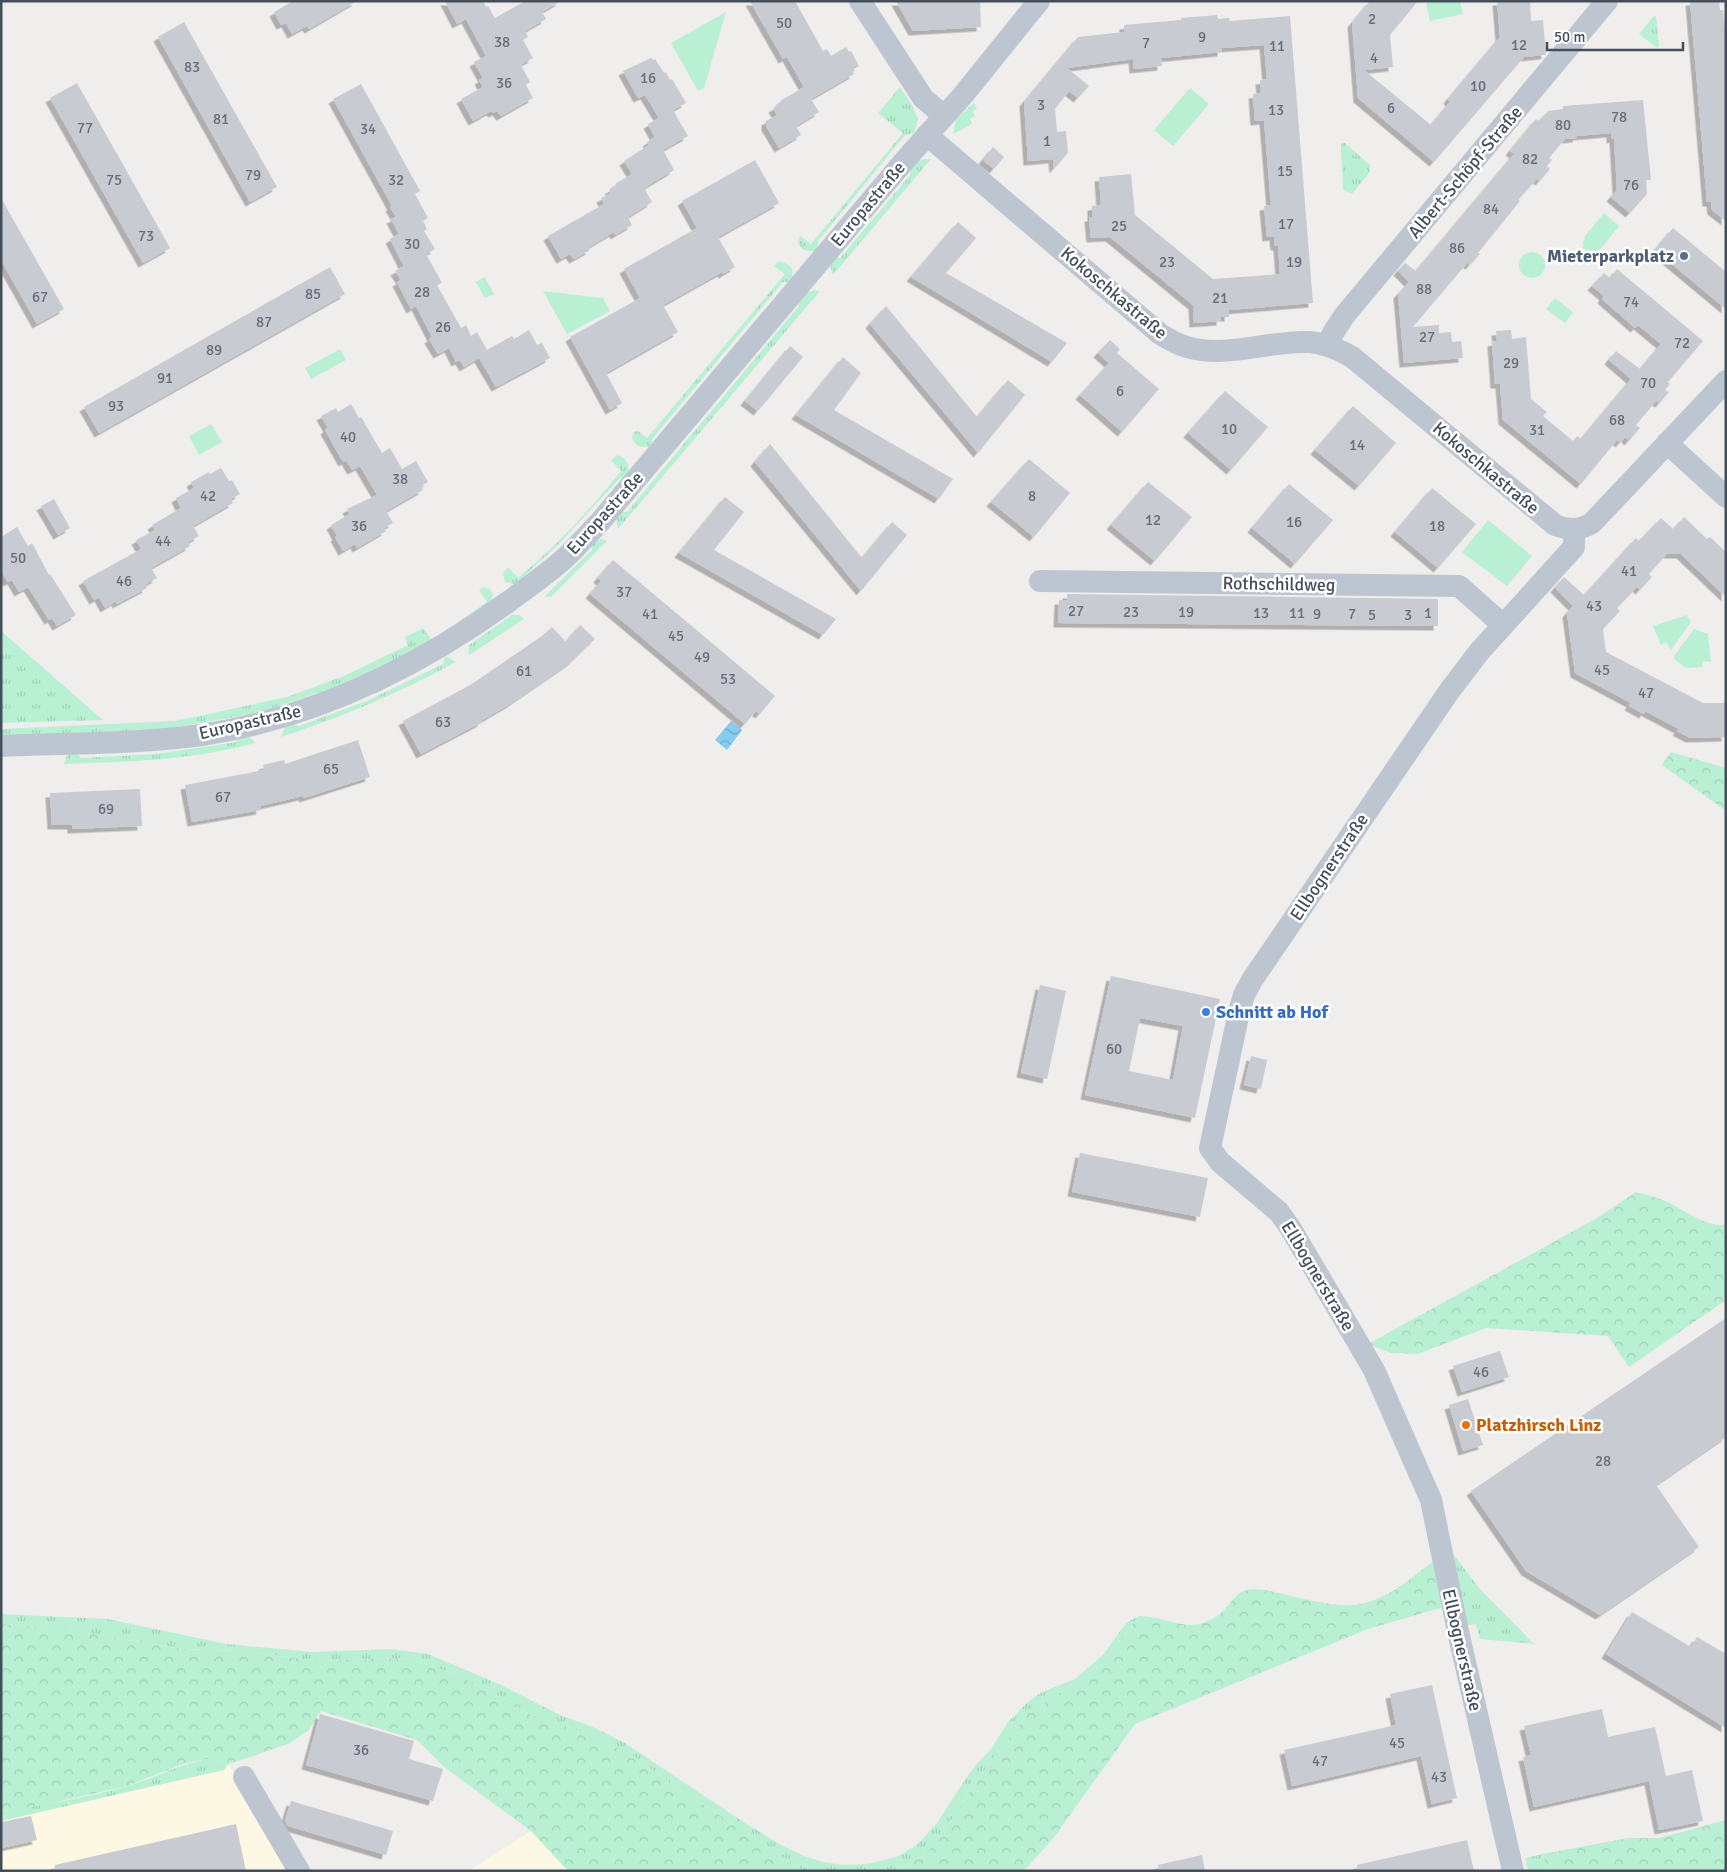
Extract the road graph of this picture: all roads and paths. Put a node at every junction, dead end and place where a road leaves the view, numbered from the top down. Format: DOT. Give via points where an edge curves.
graph roads {
  1 [pos="860,1"];
  2 [pos="1039,1"];
  3 [pos="1607,1"];
  4 [pos="944,116"];
  5 [pos="927,135"];
  6 [pos="1328,345"];
  7 [pos="1726,381"];
  8 [pos="1668,443"];
  9 [pos="1726,497"];
  10 [pos="1574,530"];
  11 [pos="1040,581"];
  12 [pos="1503,624"];
  13 [pos="1,746"];
  14 [pos="244,1777"];
  15 [pos="299,1871"];
  16 [pos="1513,1871"];
  1 -- 4 [label="street" via="923,98"];
  2 -- 4 [label="street, Europastraße"];
  3 -- 6 [label="street, Albert-Schöpf-Straße" via="1344,316"];
  4 -- 5 [label="street, Europastraße"];
  5 -- 6 [label="street, Kokoschkastraße" via="1172,341 1207,350 1309,342"];
  5 -- 13 [label="street, Europastraße" via="599,522 564,558 474,627 412,664 367,685 332,700 256,724 168,738"];
  6 -- 10 [label="street, Kokoschkastraße" via="1352,356 1555,525"];
  7 -- 8 [label="street"];
  8 -- 9 [label="street"];
  8 -- 10 [label="street" via="1592,522"];
  10 -- 12 [label="street, Ellbognerstraße" via="1574,546"];
  11 -- 12 [label="street, Rothschildweg" via="1459,586"];
  12 -- 16 [label="street, Ellbognerstraße" via="1450,690 1247,988 1210,1148 1220,1162 1279,1212 1292,1229 1374,1370 1430,1500"];
  14 -- 15 [label="street"];
}
